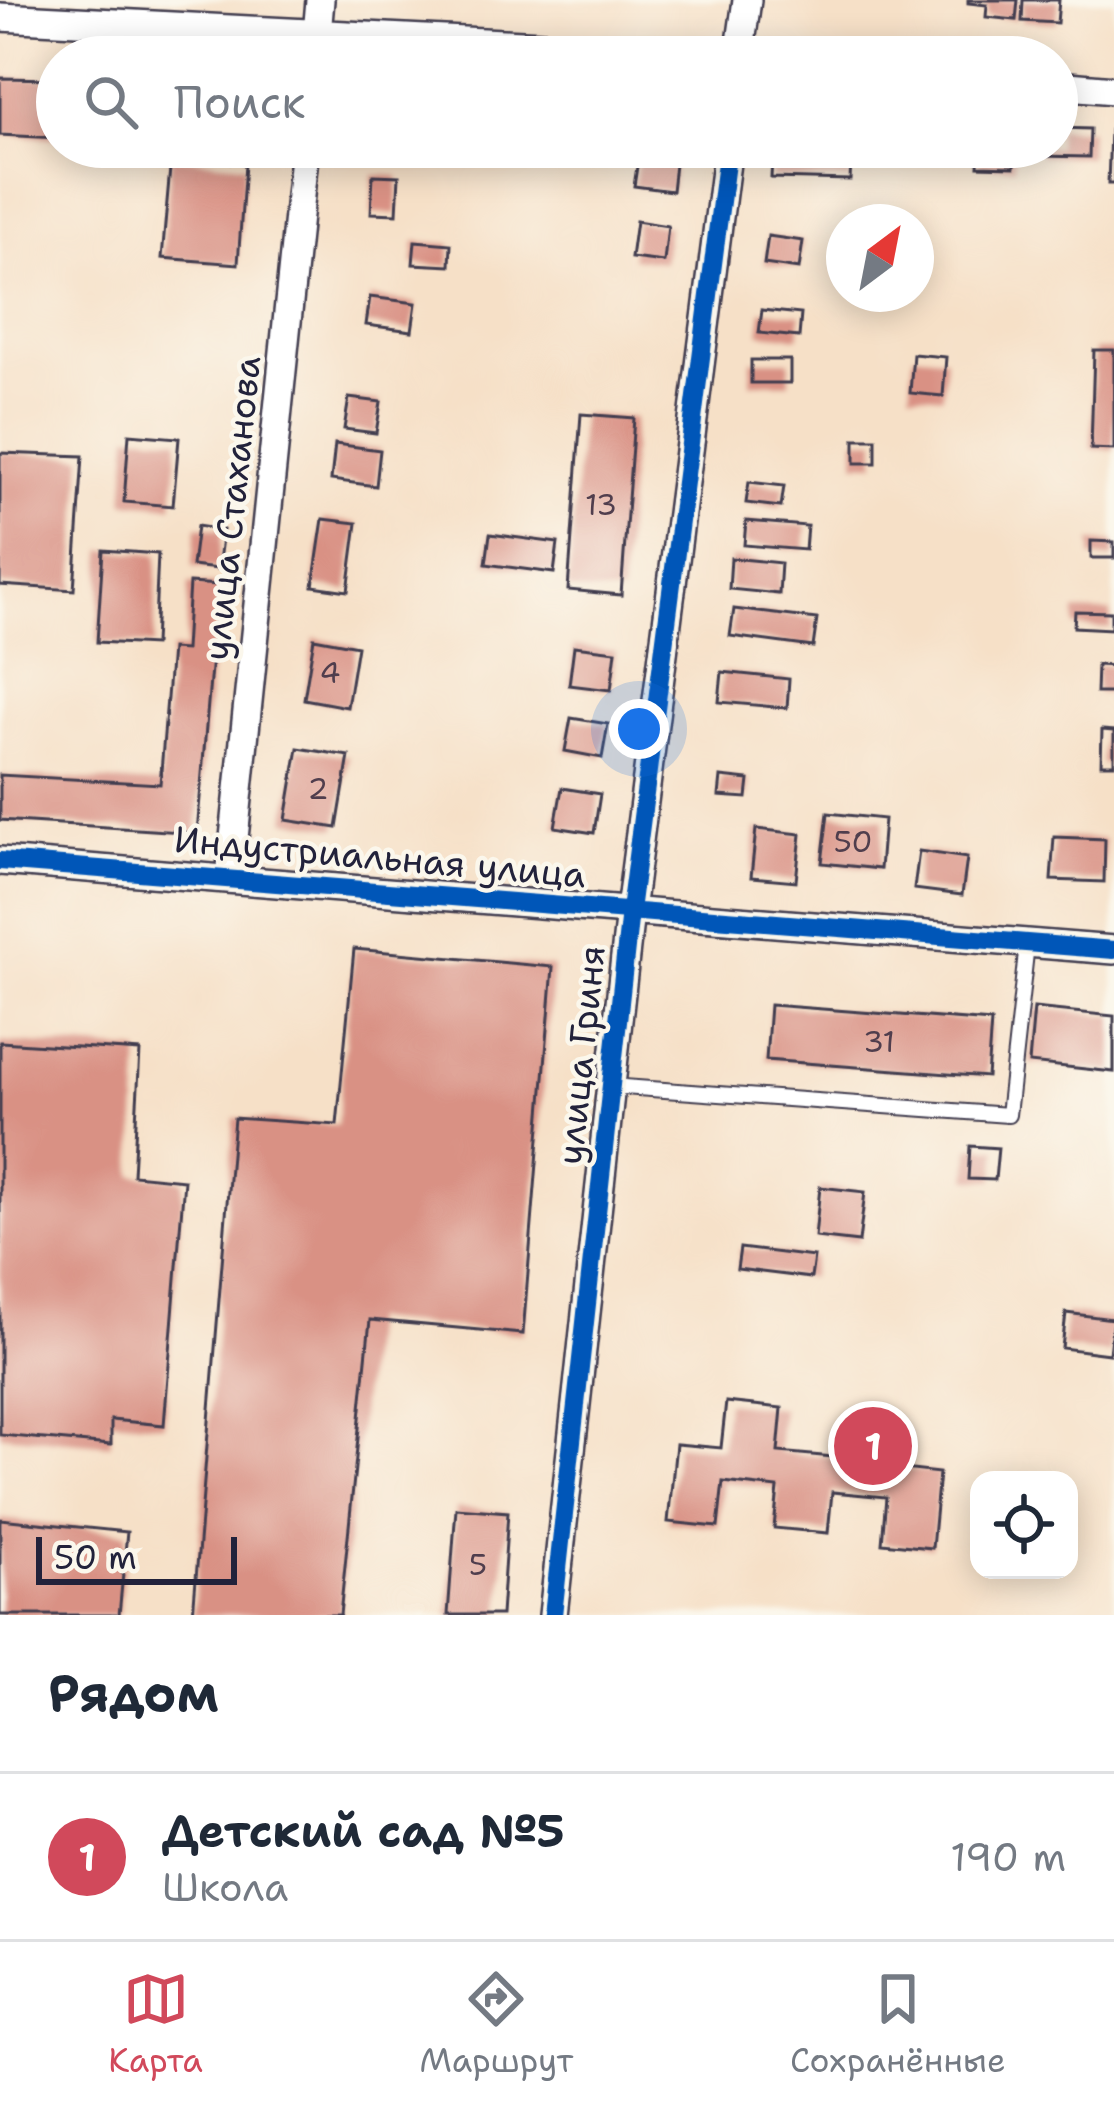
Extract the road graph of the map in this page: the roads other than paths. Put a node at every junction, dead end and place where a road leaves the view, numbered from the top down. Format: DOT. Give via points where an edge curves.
graph roads {
  1 [pos="320,0"];
  2 [pos="747,0"];
  3 [pos="0,17"];
  4 [pos="207,36"];
  5 [pos="317,36"];
  6 [pos="742,36"];
  7 [pos="1078,87"];
  8 [pos="1114,90"];
  9 [pos="303,168"];
  10 [pos="725,168"];
  11 [pos="0,861"];
  12 [pos="230,877"];
  13 [pos="630,911"];
  14 [pos="1027,944"];
  15 [pos="1114,950"];
  16 [pos="610,1086"];
  17 [pos="553,1615"];
  1 -- 5 [label="street"];
  2 -- 6 [label="street"];
  3 -- 4 [label="street"];
  7 -- 8 [label="street"];
  9 -- 12 [label="street, улица Стаханова"];
  10 -- 13 [label="street, улица Гриня"];
  11 -- 12 [label="street, Индустриальная улица"];
  12 -- 13 [label="street, Индустриальная улица"];
  13 -- 14 [label="street, Индустриальная улица"];
  13 -- 16 [label="street, улица Гриня"];
  14 -- 15 [label="street, Индустриальная улица"];
  14 -- 16 [label="lane" via="1008,1115"];
  16 -- 17 [label="street, улица Гриня"];
}
